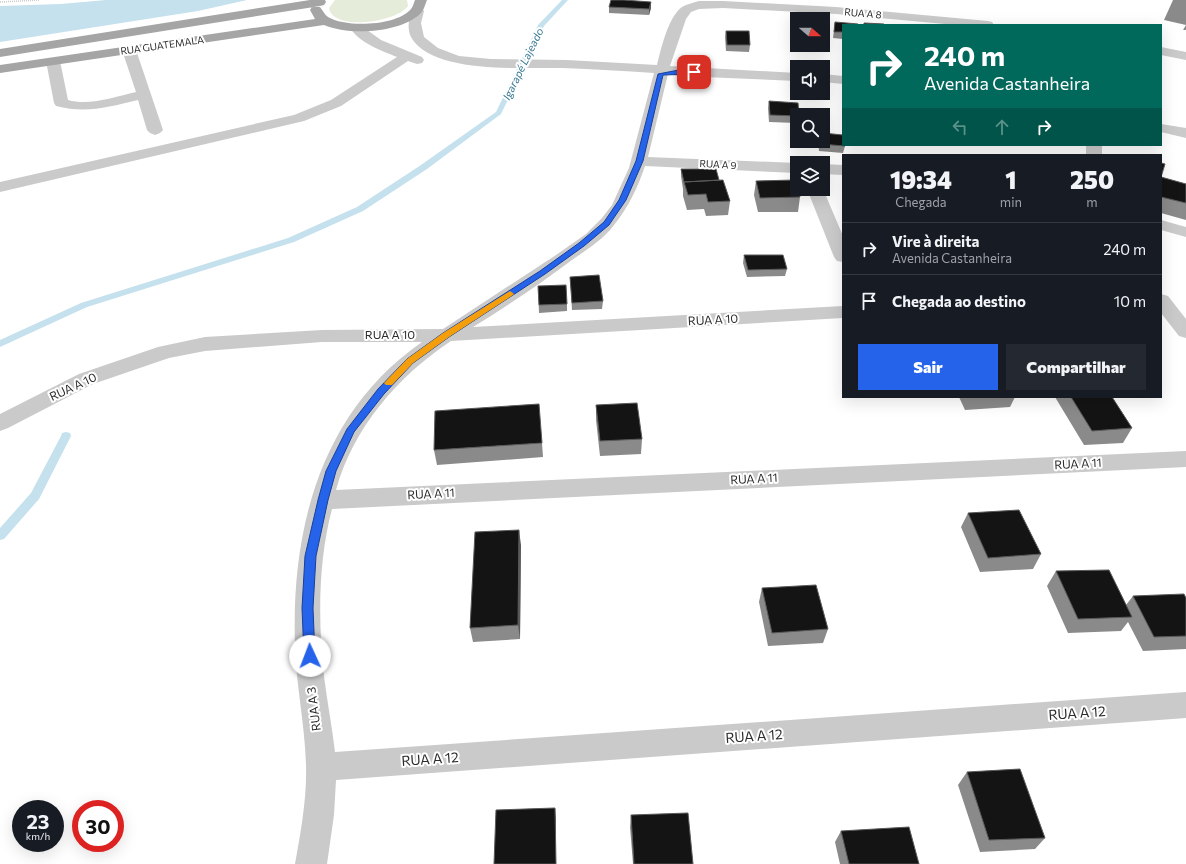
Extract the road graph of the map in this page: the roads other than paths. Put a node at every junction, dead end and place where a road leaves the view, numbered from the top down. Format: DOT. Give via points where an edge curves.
graph roads {
  1 [pos="321,1"];
  2 [pos="422,4"];
  3 [pos="690,7"];
  4 [pos="324,21"];
  5 [pos="978,24"];
  6 [pos="356,28"];
  7 [pos="129,50"];
  8 [pos="1162,51"];
  9 [pos="0,53"];
  10 [pos="407,56"];
  11 [pos="1186,56"];
  12 [pos="53,61"];
  13 [pos="516,67"];
  14 [pos="0,69"];
  15 [pos="662,71"];
  16 [pos="790,77"];
  17 [pos="830,79"];
  18 [pos="842,80"];
  19 [pos="143,95"];
  20 [pos="1162,128"];
  21 [pos="154,130"];
  22 [pos="1186,133"];
  23 [pos="639,161"];
  24 [pos="790,168"];
  25 [pos="830,169"];
  26 [pos="842,170"];
  27 [pos="0,187"];
  28 [pos="818,196"];
  29 [pos="1162,225"];
  30 [pos="1186,232"];
  31 [pos="842,255"];
  32 [pos="1162,301"];
  33 [pos="842,312"];
  34 [pos="1186,332"];
  35 [pos="446,335"];
  36 [pos="0,423"];
  37 [pos="1186,459"];
  38 [pos="323,500"];
  39 [pos="1186,706"];
  40 [pos="321,767"];
  41 [pos="311,864"];
  1 -- 4 [label="main road" via="315,8 317,15"];
  1 -- 9 [label="main road, RUA GUATEMALA"];
  2 -- 6 [label="main road" via="404,20"];
  2 -- 13 [label="street" via="414,20 414,30 418,38 433,51 448,57"];
  3 -- 5 [label="street, RUA A 8" via="765,6"];
  3 -- 15 [label="street, RUA A 3" via="681,14"];
  4 -- 6 [label="main road"];
  4 -- 7 [label="main road, RUA GUATEMALA"];
  6 -- 10 [label="street" via="365,38"];
  7 -- 12 [label="main road, RUA GUATEMALA"];
  7 -- 19 [label="street"];
  8 -- 11 [label="street"];
  10 -- 13 [label="street" via="455,68"];
  10 -- 27 [label="street" via="336,103 299,118"];
  12 -- 14 [label="main road, RUA GUATEMALA"];
  12 -- 19 [label="street" via="61,103 84,106"];
  13 -- 15 [label="street"];
  15 -- 16 [label="street"];
  15 -- 23 [label="street, RUA A 3"];
  17 -- 18 [label="street"];
  19 -- 21 [label="street"];
  20 -- 22 [label="street"];
  23 -- 24 [label="street, RUA A 9"];
  23 -- 35 [label="street, RUA A 3" via="622,200 607,223 582,245 542,273"];
  25 -- 26 [label="street"];
  28 -- 31 [label="street"];
  29 -- 30 [label="street"];
  32 -- 34 [label="street"];
  33 -- 35 [label="street, RUA A 10"];
  35 -- 36 [label="street, RUA A 10" via="322,336 205,344 165,352 86,379"];
  35 -- 38 [label="street, RUA A 3" via="410,361 350,431 331,471"];
  37 -- 38 [label="street, RUA A 11"];
  38 -- 40 [label="street, RUA A 3" via="311,556 308,608 310,672"];
  39 -- 40 [label="street, RUA A 12"];
  40 -- 41 [label="street, RUA A 3" via="319,821"];
}
